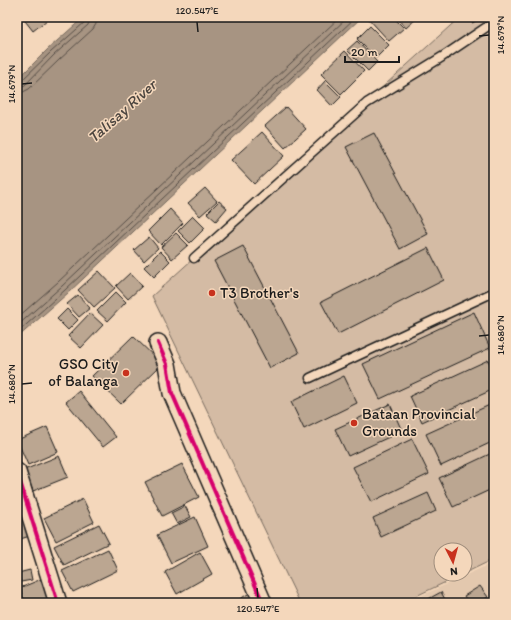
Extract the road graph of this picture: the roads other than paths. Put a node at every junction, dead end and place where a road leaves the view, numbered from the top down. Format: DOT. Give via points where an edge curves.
graph roads {
  1 [pos="494,22"];
  2 [pos="194,258"];
  3 [pos="494,292"];
  4 [pos="158,343"];
  5 [pos="310,378"];
  6 [pos="17,472"];
  7 [pos="58,603"];
  8 [pos="263,603"];
  1 -- 2 [label="lane" via="367,103"];
  3 -- 5 [label="lane"];
  4 -- 8 [label="street" via="166,364 172,393"];
  6 -- 7 [label="street"];
}
